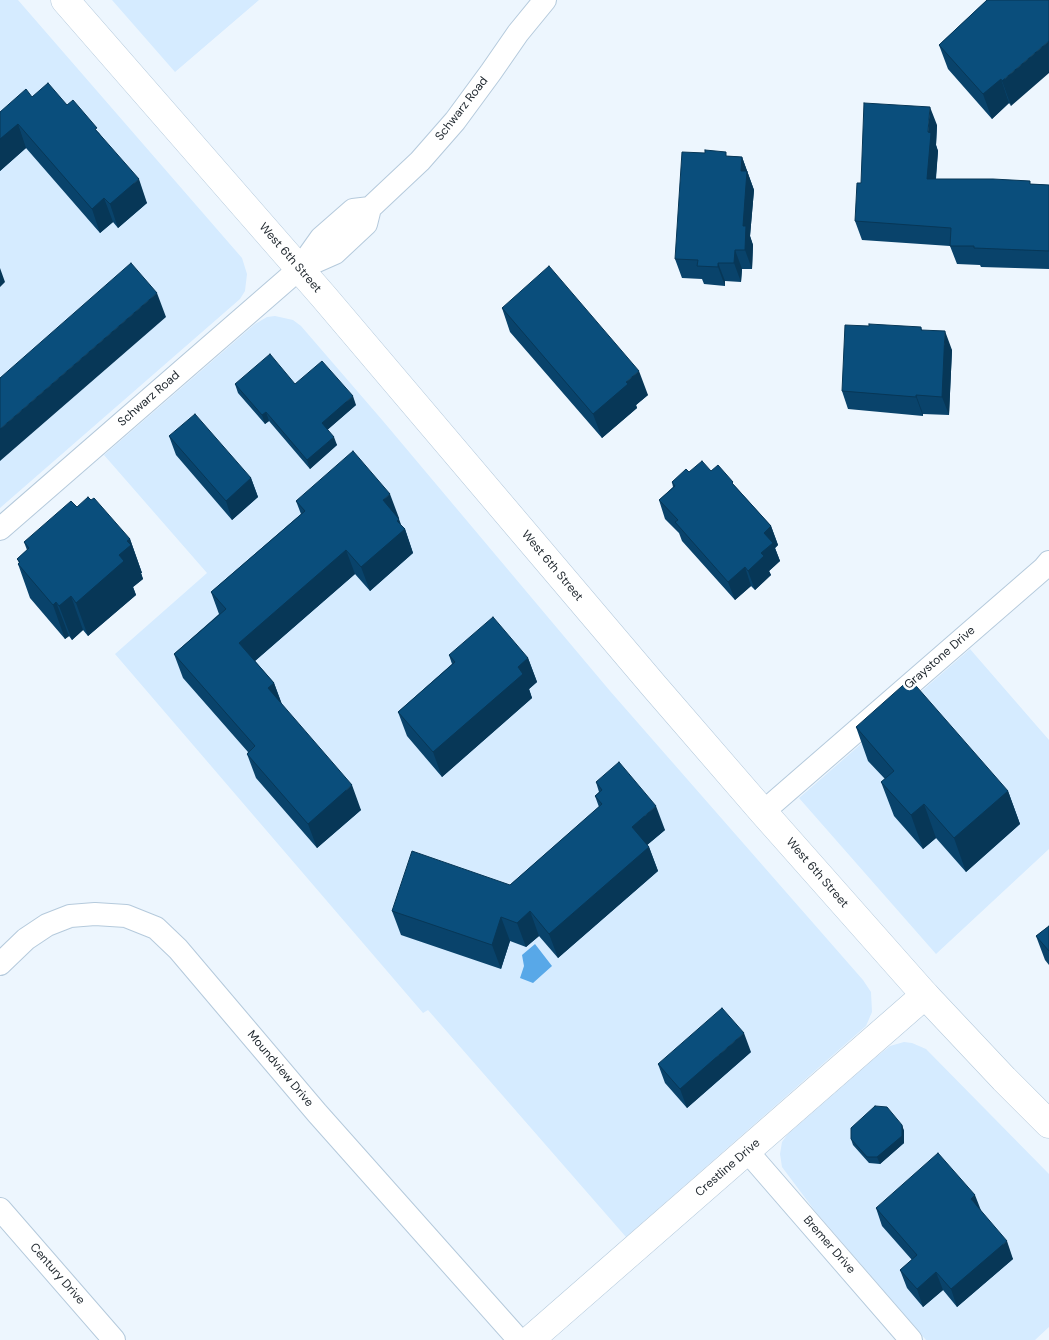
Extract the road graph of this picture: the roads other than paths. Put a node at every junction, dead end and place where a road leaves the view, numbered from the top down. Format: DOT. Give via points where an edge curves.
graph roads {
  1 [pos="66,0"];
  2 [pos="544,0"];
  3 [pos="299,269"];
  4 [pos="0,528"];
  5 [pos="1049,562"];
  6 [pos="763,812"];
  7 [pos="0,964"];
  8 [pos="925,996"];
  9 [pos="1049,1124"];
  10 [pos="747,1151"];
  11 [pos="0,1209"];
  12 [pos="114,1340"];
  13 [pos="519,1340"];
  14 [pos="530,1340"];
  15 [pos="911,1340"];
  1 -- 3 [label="main road, West 6th Street"];
  2 -- 3 [label="street, Schwarz Road" via="455,121 420,161 370,208 353,210 321,238"];
  3 -- 4 [label="street, Schwarz Road"];
  3 -- 6 [label="main road, West 6th Street"];
  5 -- 6 [label="street, Graystone Drive"];
  6 -- 8 [label="main road, West 6th Street"];
  7 -- 13 [label="street, Moundview Drive" via="26,939 70,916 126,916 156,928 178,949 317,1113"];
  8 -- 9 [label="main road, West 6th Street"];
  8 -- 10 [label="main road, Crestline Drive"];
  10 -- 14 [label="main road, Crestline Drive"];
  10 -- 15 [label="street, Bremer Drive"];
  11 -- 12 [label="street, Century Drive"];
}
